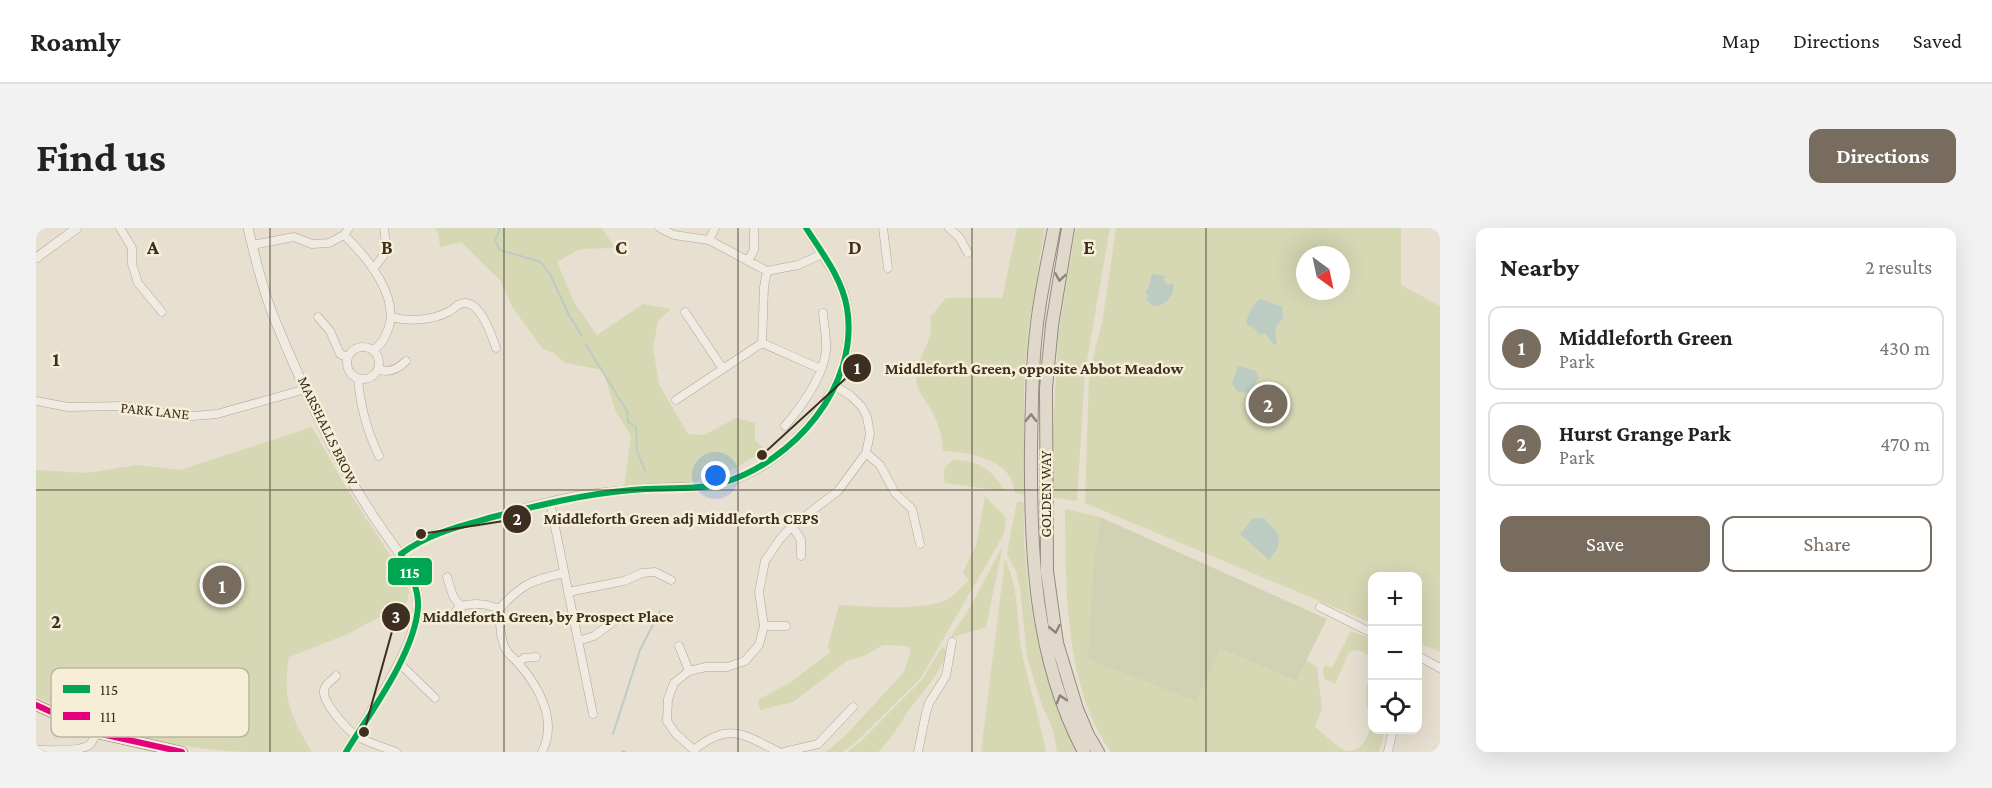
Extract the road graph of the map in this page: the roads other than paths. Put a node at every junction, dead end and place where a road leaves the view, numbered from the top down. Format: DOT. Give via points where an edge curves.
graph roads {
  1 [pos="77,228"];
  2 [pos="120,228"];
  3 [pos="248,228"];
  4 [pos="296,228"];
  5 [pos="384,228"];
  6 [pos="660,228"];
  7 [pos="715,228"];
  8 [pos="806,228"];
  9 [pos="883,228"];
  10 [pos="949,228"];
  11 [pos="1054,228"];
  12 [pos="1068,228"];
  13 [pos="754,230"];
  14 [pos="347,231"];
  15 [pos="294,237"];
  16 [pos="709,240"];
  17 [pos="252,245"];
  18 [pos="968,253"];
  19 [pos="822,254"];
  20 [pos="36,258"];
  21 [pos="748,261"];
  22 [pos="888,268"];
  23 [pos="373,269"];
  24 [pos="767,270"];
  25 [pos="162,312"];
  26 [pos="685,312"];
  27 [pos="823,313"];
  28 [pos="318,316"];
  29 [pos="392,316"];
  30 [pos="762,343"];
  31 [pos="496,348"];
  32 [pos="373,350"];
  33 [pos="348,357"];
  34 [pos="406,361"];
  35 [pos="378,369"];
  36 [pos="723,369"];
  37 [pos="821,369"];
  38 [pos="358,378"];
  39 [pos="835,386"];
  40 [pos="306,389"];
  41 [pos="675,400"];
  42 [pos="36,401"];
  43 [pos="785,426"];
  44 [pos="866,453"];
  45 [pos="379,456"];
  46 [pos="550,502"];
  47 [pos="792,526"];
  48 [pos="920,544"];
  49 [pos="401,554"];
  50 [pos="801,556"];
  51 [pos="564,573"];
  52 [pos="447,577"];
  53 [pos="671,580"];
  54 [pos="568,592"];
  55 [pos="460,606"];
  56 [pos="1320,607"];
  57 [pos="499,609"];
  58 [pos="454,614"];
  59 [pos="614,622"];
  60 [pos="764,626"];
  61 [pos="786,626"];
  62 [pos="1368,631"];
  63 [pos="578,641"];
  64 [pos="952,642"];
  65 [pos="679,646"];
  66 [pos="536,657"];
  67 [pos="1422,658"];
  68 [pos="399,663"];
  69 [pos="518,663"];
  70 [pos="1440,668"];
  71 [pos="689,671"];
  72 [pos="336,676"];
  73 [pos="435,698"];
  74 [pos="36,705"];
  75 [pos="853,707"];
  76 [pos="51,712"];
  77 [pos="593,714"];
  78 [pos="1392,734"];
  79 [pos="356,735"];
  80 [pos="95,737"];
  81 [pos="115,737"];
  82 [pos="36,750"];
  83 [pos="694,751"];
  84 [pos="182,752"];
  85 [pos="346,752"];
  86 [pos="396,752"];
  87 [pos="542,752"];
  88 [pos="779,752"];
  89 [pos="784,752"];
  90 [pos="918,752"];
  91 [pos="1084,752"];
  92 [pos="1098,752"];
  93 [pos="1388,752"];
  1 -- 20 [label="street"];
  2 -- 25 [label="street" via="132,248 138,283"];
  3 -- 17 [label="street, MARSHALLS BROW"];
  4 -- 15 [label="street"];
  5 -- 23 [label="street" via="387,251"];
  6 -- 16 [label="street" via="674,235"];
  7 -- 16 [label="street"];
  8 -- 19 [label="street"];
  9 -- 22 [label="street"];
  10 -- 18 [label="street"];
  91 -- 11 [label="highway, GOLDEN WAY, one-way" via="1068,722 1047,654 1030,519 1032,402 1039,311"];
  12 -- 92 [label="highway, GOLDEN WAY, one-way" via="1046,388 1047,571 1058,644 1077,709"];
  13 -- 21 [label="street" via="754,250"];
  14 -- 15 [label="street" via="329,243 312,244"];
  14 -- 23 [label="street"];
  15 -- 17 [label="street"];
  16 -- 21 [label="street"];
  17 -- 40 [label="street, MARSHALLS BROW" via="273,314"];
  19 -- 24 [label="street" via="798,265"];
  19 -- 39 [label="street" via="841,286 848,318 846,356"];
  21 -- 24 [label="street"];
  23 -- 29 [label="street" via="382,283"];
  24 -- 30 [label="street"];
  26 -- 36 [label="street"];
  27 -- 37 [label="street" via="826,353"];
  28 -- 33 [label="street" via="340,354"];
  29 -- 31 [label="street" via="429,318 468,303 488,325"];
  29 -- 32 [label="street" via="384,339"];
  30 -- 36 [label="street"];
  30 -- 37 [label="street"];
  32 -- 33 [label="street" via="359,347"];
  32 -- 35 [label="street" via="379,358"];
  33 -- 38 [label="street" via="347,367"];
  34 -- 35 [label="street" via="399,368 385,372"];
  35 -- 38 [label="street" via="372,376"];
  36 -- 41 [label="street"];
  37 -- 43 [label="street"];
  38 -- 45 [label="street" via="361,408"];
  39 -- 44 [label="street" via="851,396 867,417 870,434"];
  39 -- 46 [label="street" via="821,411 796,441 751,471 699,487 584,495"];
  40 -- 42 [label="street, PARK LANE" via="217,414 194,416 125,406 68,407"];
  40 -- 49 [label="street, MARSHALLS BROW" via="350,479"];
  44 -- 47 [label="street" via="838,491"];
  44 -- 48 [label="street" via="880,465 895,493 912,509"];
  46 -- 49 [label="street" via="428,536"];
  46 -- 51 [label="street"];
  47 -- 50 [label="street" via="801,540"];
  47 -- 60 [label="street" via="765,561 759,592"];
  49 -- 68 [label="street, MARSHALLS BROW" via="416,586 418,604 414,627"];
  51 -- 54 [label="street"];
  51 -- 57 [label="street" via="537,579 516,591"];
  52 -- 55 [label="street"];
  53 -- 54 [label="street" via="655,572 642,573 624,581"];
  54 -- 63 [label="street"];
  55 -- 57 [label="street" via="486,604"];
  55 -- 58 [label="street"];
  56 -- 62 [label="street"];
  57 -- 69 [label="street" via="501,636 507,652"];
  59 -- 63 [label="street" via="594,636"];
  60 -- 61 [label="street"];
  60 -- 71 [label="street" via="759,645 745,661"];
  63 -- 77 [label="street"];
  64 -- 90 [label="street" via="946,676 929,703"];
  65 -- 71 [label="street"];
  66 -- 69 [label="street"];
  67 -- 70 [label="street"];
  68 -- 73 [label="street"];
  68 -- 79 [label="street, MARSHALLS BROW"];
  69 -- 87 [label="street" via="543,701 549,722"];
  71 -- 83 [label="street" via="674,683 668,699 667,721"];
  72 -- 79 [label="street" via="327,683 326,699"];
  74 -- 76 [label="main road"];
  75 -- 89 [label="street" via="818,744"];
  78 -- 93 [label="street"];
  79 -- 85 [label="street, MARSHALLS BROW"];
  79 -- 86 [label="street"];
  80 -- 82 [label="street" via="83,748"];
  81 -- 84 [label="main road"];
  83 -- 88 [label="street" via="707,739 724,732 746,736"];
}
